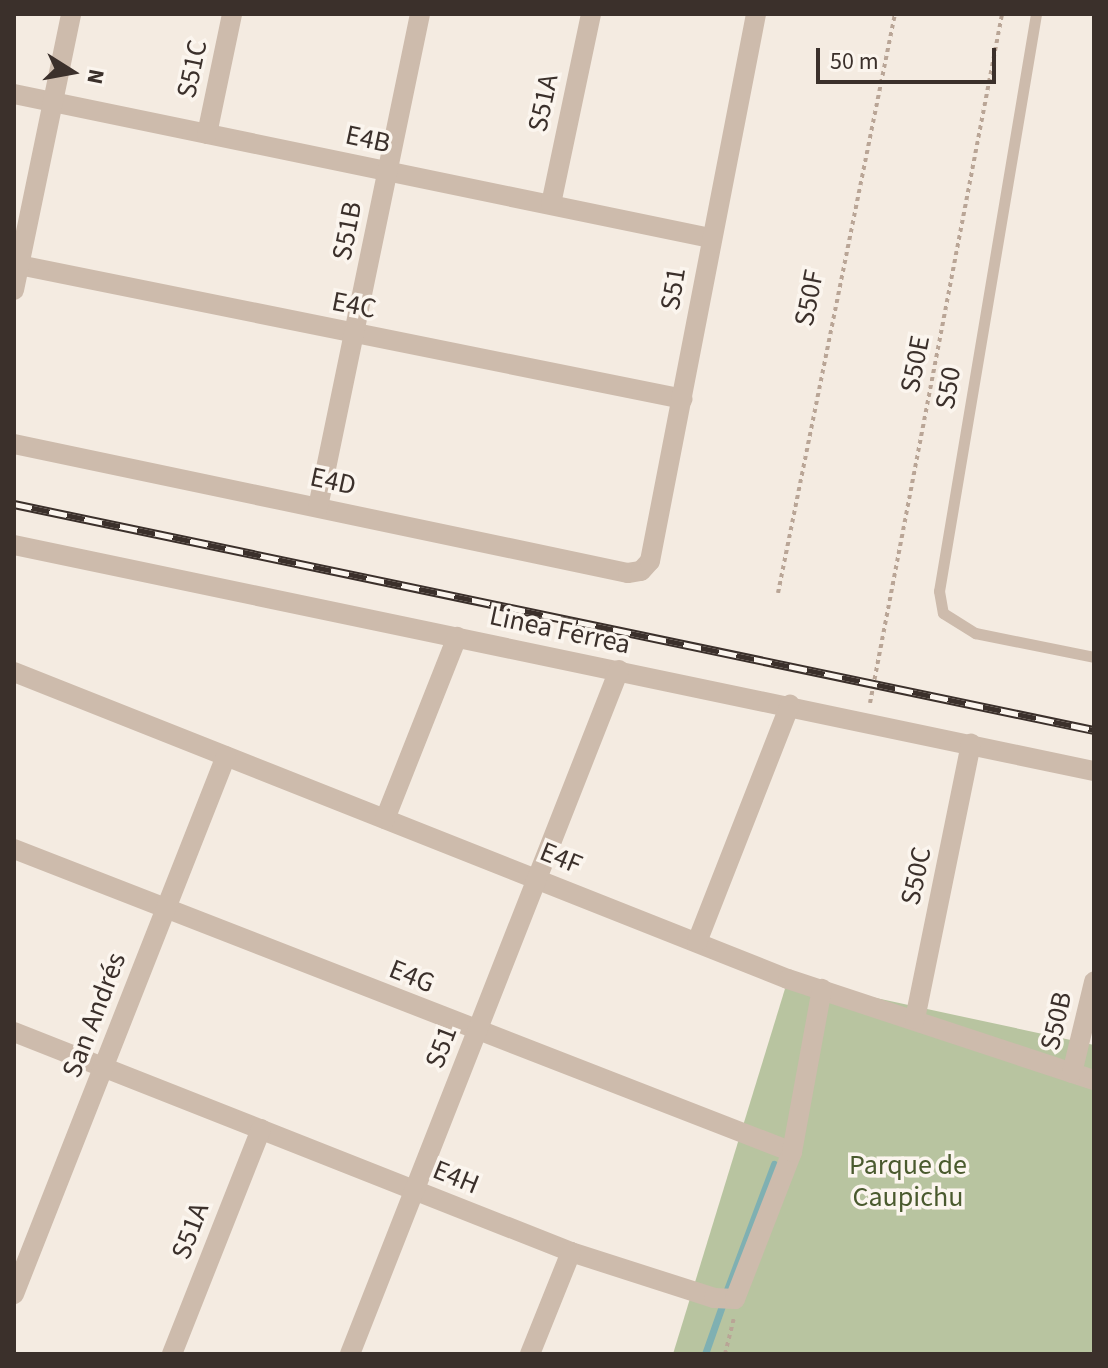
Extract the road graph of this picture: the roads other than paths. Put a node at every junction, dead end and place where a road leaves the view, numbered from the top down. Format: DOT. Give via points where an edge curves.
graph roads {
  1 [pos="71,14"];
  2 [pos="232,14"];
  3 [pos="420,14"];
  4 [pos="591,14"];
  5 [pos="756,14"];
  6 [pos="1036,14"];
  7 [pos="14,94"];
  8 [pos="53,102"];
  9 [pos="207,134"];
  10 [pos="387,171"];
  11 [pos="551,204"];
  12 [pos="710,238"];
  13 [pos="17,264"];
  14 [pos="14,290"];
  15 [pos="354,334"];
  16 [pos="683,399"];
  17 [pos="14,444"];
  18 [pos="318,507"];
  19 [pos="14,545"];
  20 [pos="641,571"];
  21 [pos="457,637"];
  22 [pos="1094,657"];
  23 [pos="619,670"];
  24 [pos="14,672"];
  25 [pos="790,705"];
  26 [pos="971,744"];
  27 [pos="226,756"];
  28 [pos="1094,771"];
  29 [pos="385,819"];
  30 [pos="14,849"];
  31 [pos="537,879"];
  32 [pos="165,909"];
  33 [pos="697,942"];
  34 [pos="1094,982"];
  35 [pos="822,989"];
  36 [pos="915,1019"];
  37 [pos="14,1032"];
  38 [pos="477,1032"];
  39 [pos="103,1067"];
  40 [pos="1072,1073"];
  41 [pos="1094,1080"];
  42 [pos="261,1129"];
  43 [pos="792,1152"];
  44 [pos="415,1190"];
  45 [pos="571,1252"];
  46 [pos="14,1294"];
  47 [pos="172,1354"];
  48 [pos="350,1354"];
  49 [pos="530,1354"];
  1 -- 8 [label="street"];
  2 -- 9 [label="street, S51C"];
  3 -- 10 [label="street, S51B"];
  4 -- 11 [label="street, S51A"];
  5 -- 12 [label="street, S51"];
  6 -- 22 [label="lane, S50" via="939,591 943,613 975,633"];
  7 -- 8 [label="street, E4B"];
  8 -- 9 [label="street, E4B"];
  8 -- 13 [label="street"];
  9 -- 10 [label="street, E4B"];
  10 -- 11 [label="street, E4B"];
  10 -- 15 [label="street, S51B"];
  11 -- 12 [label="street, E4B"];
  12 -- 16 [label="street, S51"];
  13 -- 14 [label="street"];
  13 -- 15 [label="street, E4C"];
  15 -- 16 [label="street, E4C"];
  15 -- 18 [label="street, S51B"];
  16 -- 20 [label="street, S51" via="650,561"];
  17 -- 18 [label="street, E4D"];
  18 -- 20 [label="street, E4D" via="628,573"];
  19 -- 21 [label="street, Linea Ferrea"];
  21 -- 23 [label="street, Linea Ferrea"];
  21 -- 29 [label="street"];
  23 -- 25 [label="street, Linea Ferrea"];
  23 -- 31 [label="street, S51"];
  24 -- 27 [label="street, E4F"];
  25 -- 26 [label="street, Linea Ferrea"];
  25 -- 33 [label="street"];
  26 -- 28 [label="street, Linea Ferrea"];
  26 -- 36 [label="street, S50C"];
  27 -- 29 [label="street, E4F"];
  27 -- 32 [label="street, San Andrés"];
  29 -- 31 [label="street, E4F"];
  30 -- 32 [label="street, E4G"];
  31 -- 33 [label="street, E4F"];
  31 -- 38 [label="street, S51"];
  32 -- 38 [label="street, E4G"];
  32 -- 39 [label="street, San Andrés"];
  33 -- 35 [label="street, E4F"];
  34 -- 40 [label="street, S50B"];
  35 -- 36 [label="street, E4F"];
  35 -- 43 [label="street"];
  36 -- 40 [label="street, E4F"];
  37 -- 39 [label="street, E4H"];
  38 -- 43 [label="street, E4G"];
  38 -- 44 [label="street, S51"];
  39 -- 42 [label="street, E4H"];
  39 -- 46 [label="street, San Andrés"];
  40 -- 41 [label="street, E4F"];
  42 -- 44 [label="street, E4H"];
  42 -- 47 [label="street, S51A"];
  43 -- 45 [label="street, E4H" via="739,1297 714,1298"];
  44 -- 45 [label="street, E4H"];
  44 -- 48 [label="street, S51"];
  45 -- 49 [label="street"];
}
